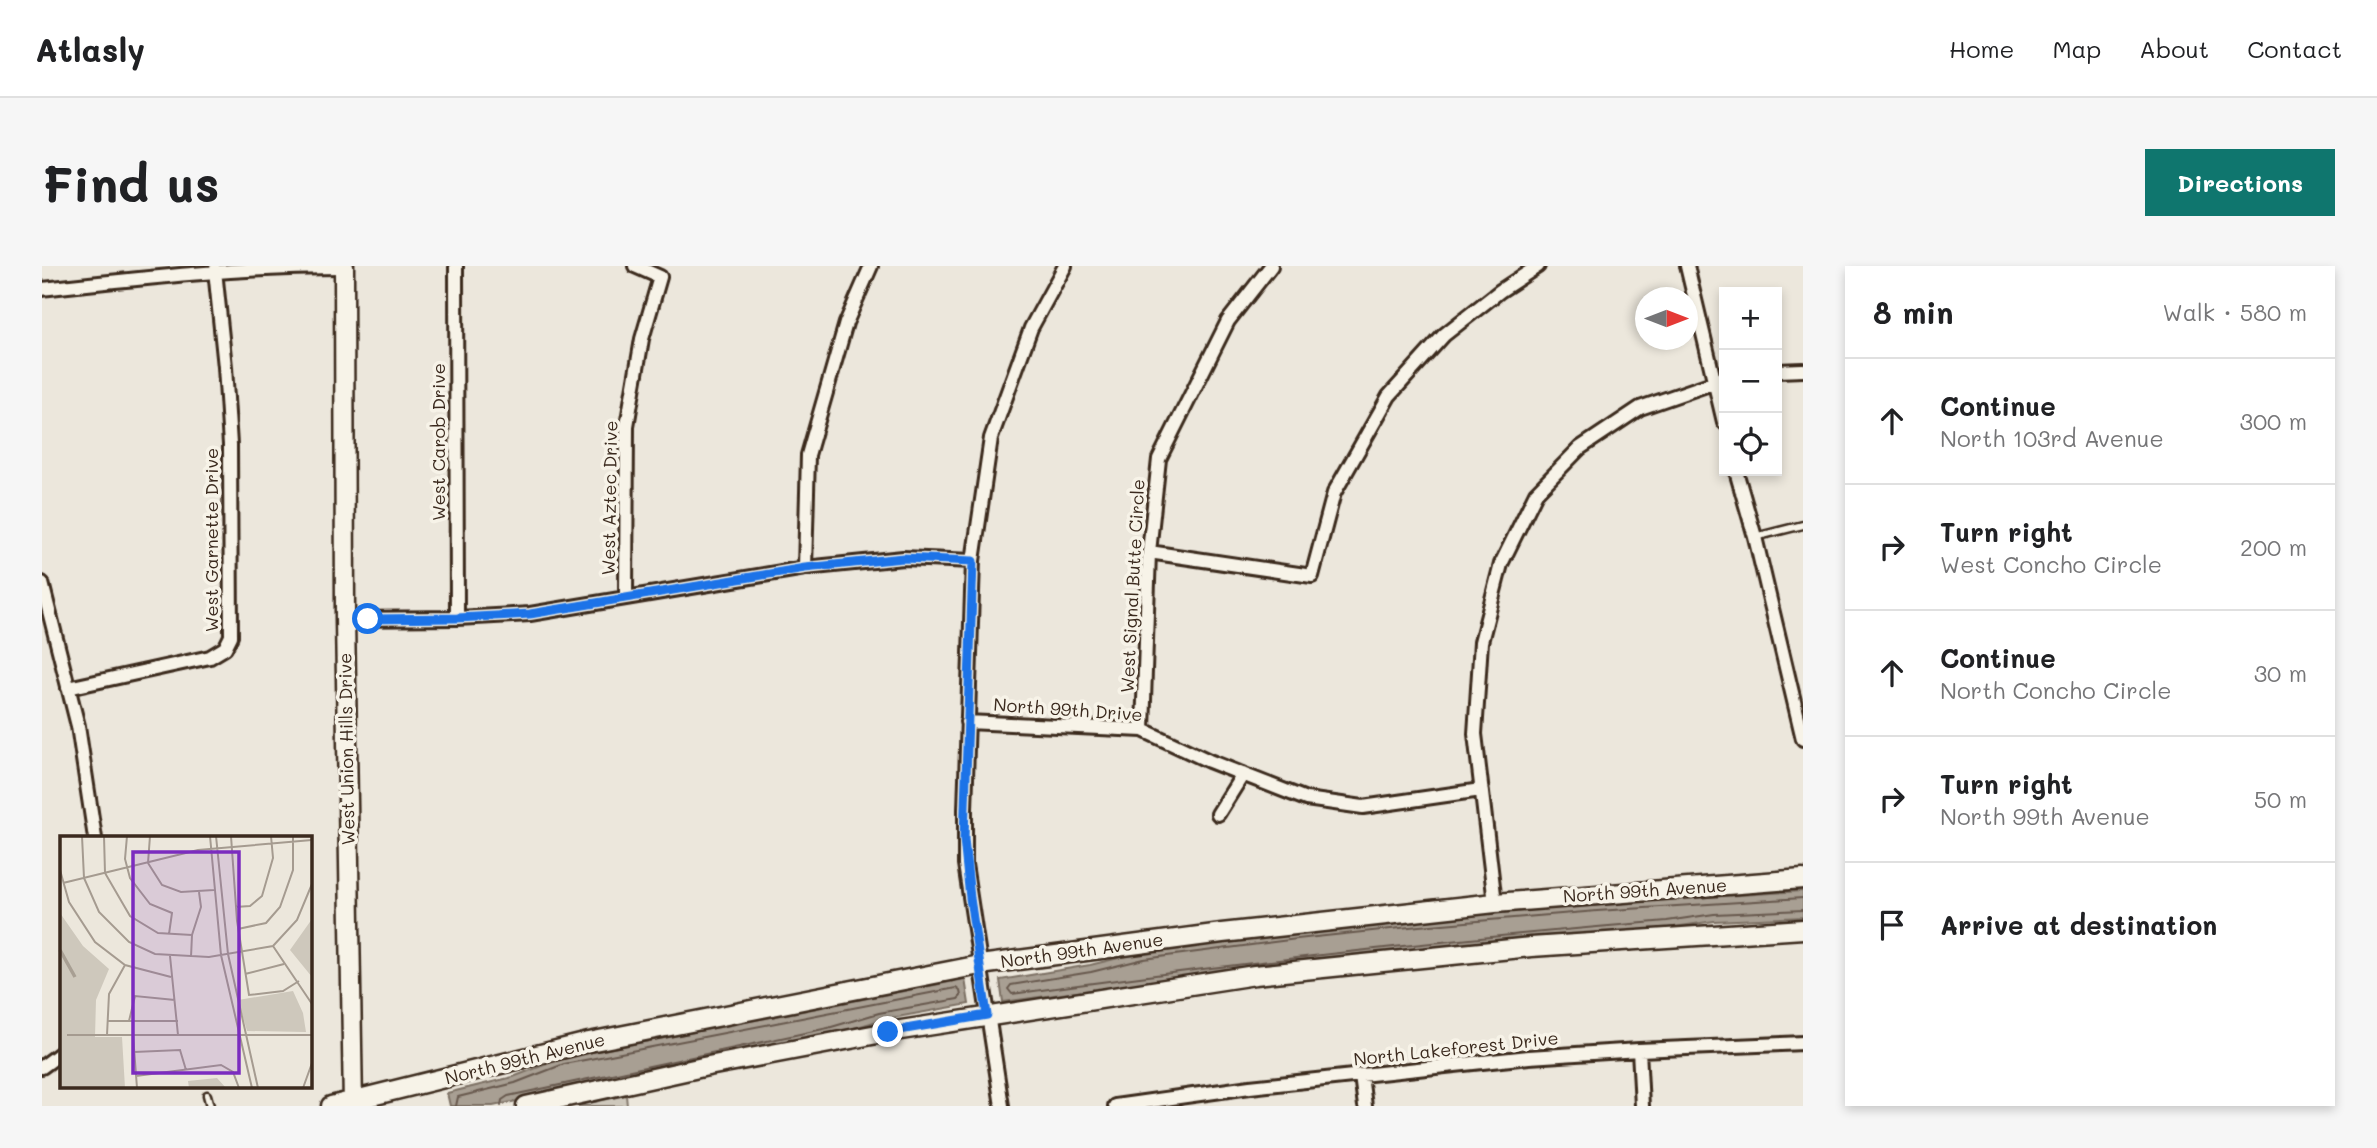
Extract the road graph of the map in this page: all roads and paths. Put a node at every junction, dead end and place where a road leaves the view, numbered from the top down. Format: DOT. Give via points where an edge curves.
graph roads {
  1 [pos="344,266"];
  2 [pos="456,266"];
  3 [pos="635,266"];
  4 [pos="871,266"];
  5 [pos="1065,266"];
  6 [pos="1271,266"];
  7 [pos="1538,266"];
  8 [pos="1687,266"];
  9 [pos="215,270"];
  10 [pos="42,289"];
  11 [pos="1803,370"];
  12 [pos="1782,371"];
  13 [pos="1719,380"];
  14 [pos="1737,476"];
  15 [pos="1803,525"];
  16 [pos="1755,537"];
  17 [pos="1149,552"];
  18 [pos="973,561"];
  19 [pos="805,568"];
  20 [pos="43,591"];
  21 [pos="625,597"];
  22 [pos="457,618"];
  23 [pos="345,619"];
  24 [pos="68,688"];
  25 [pos="967,722"];
  26 [pos="1143,730"];
  27 [pos="1803,739"];
  28 [pos="1243,774"];
  29 [pos="1481,790"];
  30 [pos="1218,814"];
  31 [pos="95,836"];
  32 [pos="1803,879"];
  33 [pos="1495,903"];
  34 [pos="1803,929"];
  35 [pos="980,965"];
  36 [pos="987,1015"];
  37 [pos="1803,1043"];
  38 [pos="1639,1050"];
  39 [pos="60,1054"];
  40 [pos="42,1067"];
  41 [pos="1361,1076"];
  42 [pos="207,1095"];
  43 [pos="1187,1101"];
  44 [pos="353,1103"];
  45 [pos="210,1106"];
  46 [pos="331,1106"];
  47 [pos="526,1106"];
  48 [pos="1002,1106"];
  49 [pos="1115,1106"];
  50 [pos="1365,1106"];
  51 [pos="1642,1106"];
  1 -- 9 [label="street"];
  1 -- 23 [label="main road, West Union Hills Drive"];
  2 -- 22 [label="street, West Carob Drive"];
  3 -- 21 [label="street, West Aztec Drive" via="660,277 642,339 627,426"];
  4 -- 19 [label="street" via="846,323 808,455"];
  5 -- 18 [label="street" via="1031,328 991,438"];
  6 -- 17 [label="street, West Signal Butte Circle" via="1228,321 1159,458"];
  7 -- 17 [label="street" via="1444,335 1389,396 1334,493 1312,576"];
  8 -- 13 [label="street"];
  9 -- 10 [label="street"];
  9 -- 24 [label="street, West Garnette Drive" via="230,445 231,636 225,648 210,657"];
  11 -- 12 [label="street"];
  13 -- 29 [label="street" via="1640,408 1580,448 1536,493 1501,564 1480,642 1475,734"];
  14 -- 16 [label="street"];
  15 -- 16 [label="lane"];
  16 -- 27 [label="street"];
  17 -- 26 [label="street, West Signal Butte Circle"];
  18 -- 19 [label="street" via="903,558"];
  18 -- 25 [label="street"];
  19 -- 21 [label="street"];
  20 -- 24 [label="street"];
  21 -- 22 [label="street" via="530,614"];
  22 -- 23 [label="street"];
  23 -- 44 [label="main road, West Union Hills Drive"];
  24 -- 31 [label="street"];
  25 -- 26 [label="street, North 99th Drive"];
  25 -- 35 [label="street" via="964,839"];
  26 -- 28 [label="street, North 99th Drive"];
  28 -- 29 [label="street, North 99th Drive" via="1306,799 1363,807"];
  28 -- 30 [label="street"];
  29 -- 33 [label="street"];
  32 -- 33 [label="main road, North 99th Avenue"];
  33 -- 35 [label="main road, North 99th Avenue"];
  34 -- 36 [label="main road" via="1366,963"];
  35 -- 36 [label="street"];
  35 -- 44 [label="main road, North 99th Avenue" via="614,1037"];
  36 -- 47 [label="main road" via="704,1067"];
  36 -- 48 [label="street"];
  37 -- 38 [label="street, North Lakeforest Drive"];
  38 -- 41 [label="street, North Lakeforest Drive"];
  38 -- 51 [label="street"];
  39 -- 40 [label="street"];
  41 -- 43 [label="street, North Lakeforest Drive" via="1250,1087"];
  41 -- 50 [label="street"];
  42 -- 45 [label="lane"];
  43 -- 49 [label="street, North Lakeforest Drive"];
  44 -- 46 [label="main road, North 99th Avenue"];
}
